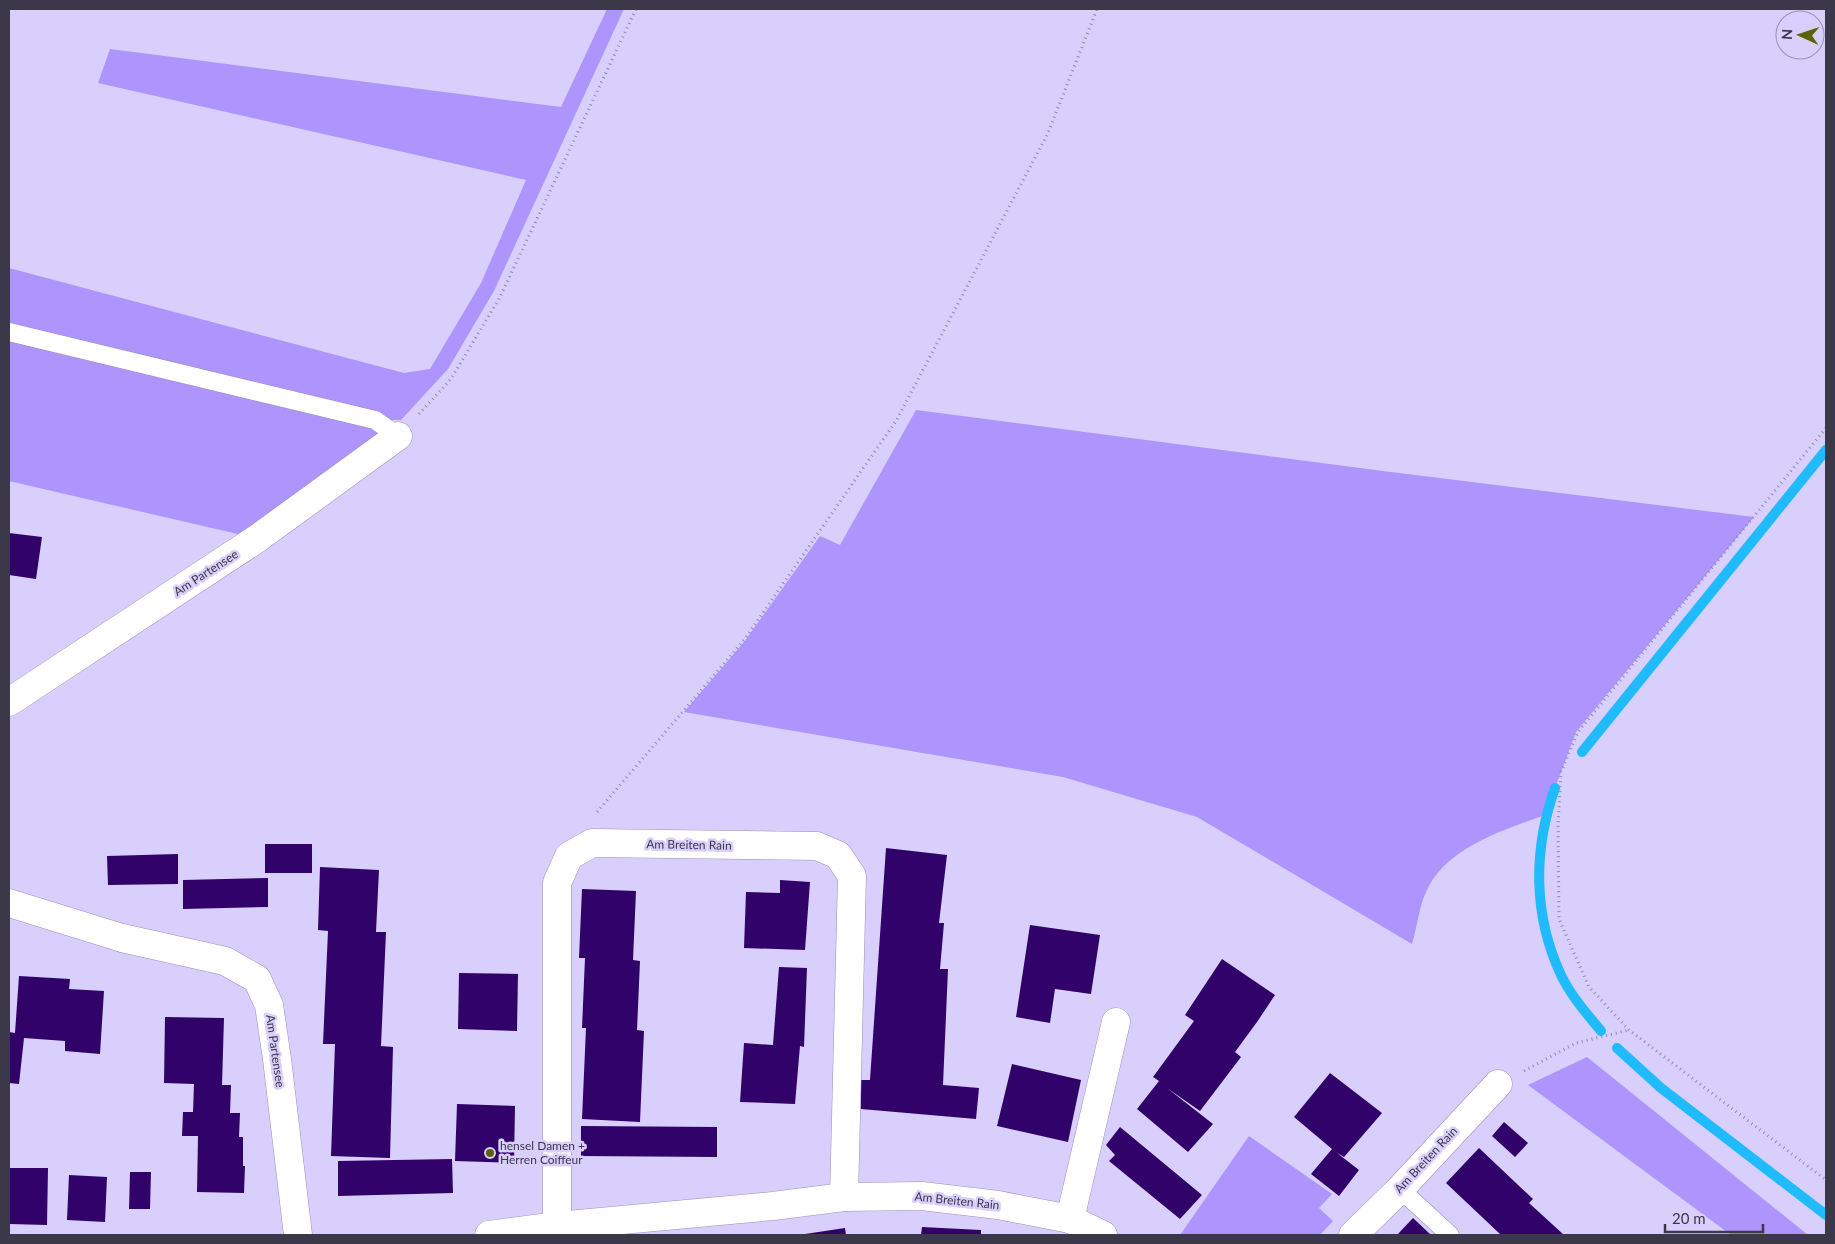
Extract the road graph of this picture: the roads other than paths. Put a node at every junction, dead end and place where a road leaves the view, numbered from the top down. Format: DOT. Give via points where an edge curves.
graph roads {
  1 [pos="9,332"];
  2 [pos="398,436"];
  3 [pos="9,702"];
  4 [pos="9,903"];
  5 [pos="1116,1022"];
  6 [pos="1498,1084"];
  7 [pos="1400,1189"];
  8 [pos="844,1197"];
  9 [pos="1070,1220"];
  10 [pos="557,1226"];
  11 [pos="298,1235"];
  12 [pos="494,1235"];
  13 [pos="1103,1235"];
  14 [pos="1353,1235"];
  15 [pos="1450,1235"];
  1 -- 2 [label="lane" via="375,420"];
  2 -- 3 [label="street, Am Partensee" via="258,538"];
  4 -- 11 [label="street, Am Partensee" via="122,938 224,961 257,979 269,1005"];
  5 -- 9 [label="street"];
  6 -- 7 [label="street, Am Breiten Rain"];
  7 -- 14 [label="street, Am Breiten Rain"];
  7 -- 15 [label="lane"];
  8 -- 9 [label="street, Am Breiten Rain" via="922,1196 998,1205"];
  8 -- 10 [label="street, Am Breiten Rain"];
  8 -- 10 [label="street, Am Breiten Rain" via="852,876 838,855 817,846 592,843 569,856 557,883"];
  9 -- 13 [label="street, Am Breiten Rain"];
  10 -- 12 [label="street, Am Breiten Rain"];
}
